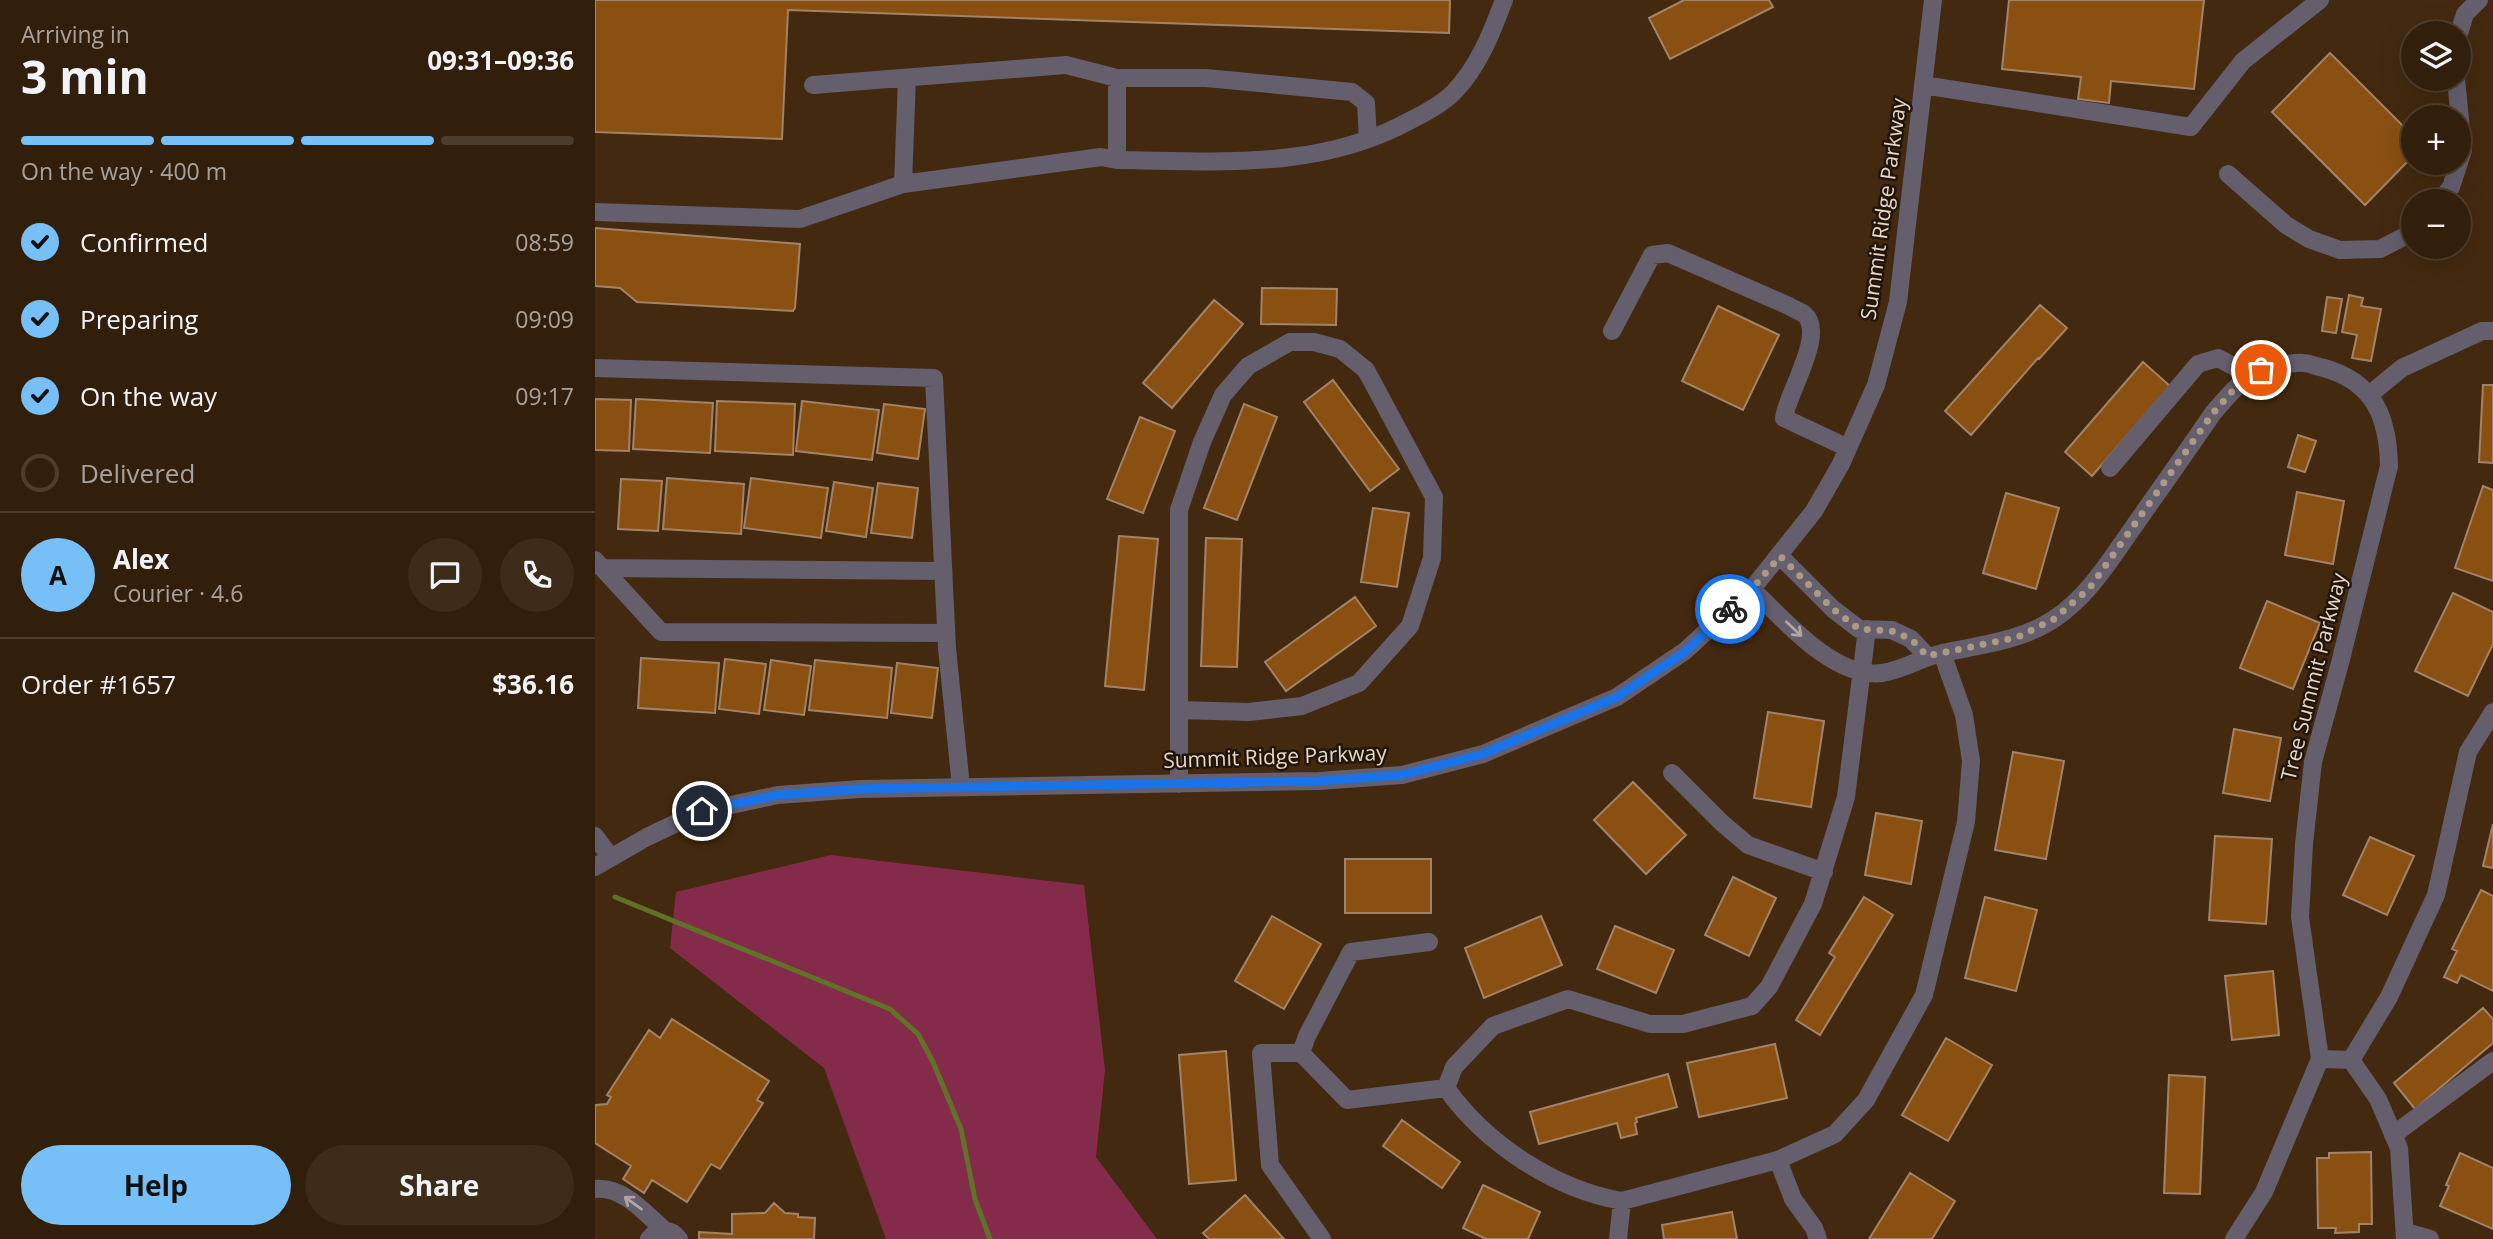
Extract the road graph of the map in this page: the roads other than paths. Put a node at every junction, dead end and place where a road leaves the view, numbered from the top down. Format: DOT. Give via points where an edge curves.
graph roads {
  1 [pos="1504,0"];
  2 [pos="1933,0"];
  3 [pos="2320,0"];
  4 [pos="2479,0"];
  5 [pos="2463,21"];
  6 [pos="907,78"];
  7 [pos="1117,78"];
  8 [pos="813,85"];
  9 [pos="1923,85"];
  10 [pos="1369,139"];
  11 [pos="1117,160"];
  12 [pos="2228,174"];
  13 [pos="903,184"];
  14 [pos="595,212"];
  15 [pos="2401,238"];
  16 [pos="1612,331"];
  17 [pos="2493,331"];
  18 [pos="595,368"];
  19 [pos="2252,376"];
  20 [pos="2369,395"];
  21 [pos="1848,448"];
  22 [pos="2110,468"];
  23 [pos="1780,556"];
  24 [pos="599,564"];
  25 [pos="943,571"];
  26 [pos="1752,589"];
  27 [pos="1867,629"];
  28 [pos="946,633"];
  29 [pos="1935,654"];
  30 [pos="1860,671"];
  31 [pos="1179,710"];
  32 [pos="2493,712"];
  33 [pos="1672,773"];
  34 [pos="1179,784"];
  35 [pos="961,787"];
  36 [pos="595,836"];
  37 [pos="603,863"];
  38 [pos="1824,872"];
  39 [pos="1429,942"];
  40 [pos="1301,1053"];
  41 [pos="2320,1059"];
  42 [pos="2351,1060"];
  43 [pos="2493,1061"];
  44 [pos="1446,1088"];
  45 [pos="2393,1135"];
  46 [pos="1778,1160"];
  47 [pos="595,1189"];
  48 [pos="1622,1201"];
  49 [pos="664,1236"];
  50 [pos="2406,1236"];
  51 [pos="1322,1239"];
  52 [pos="1618,1239"];
  53 [pos="1818,1239"];
  54 [pos="2234,1239"];
  55 [pos="2430,1239"];
  1 -- 10 [label="street" via="1493,31 1452,94 1391,132"];
  2 -- 9 [label="street, Summit Ridge Parkway"];
  3 -- 9 [label="street" via="2243,61 2191,127"];
  4 -- 5 [label="street"];
  6 -- 7 [label="street" via="1066,65"];
  6 -- 8 [label="street"];
  6 -- 13 [label="street"];
  7 -- 10 [label="street" via="1206,78 1352,92 1366,103"];
  7 -- 11 [label="street"];
  9 -- 21 [label="street, Summit Ridge Parkway" via="1898,302 1876,385"];
  10 -- 11 [label="street" via="1320,155 1254,161"];
  11 -- 13 [label="street" via="1101,157"];
  12 -- 15 [label="street" via="2309,239 2340,250 2380,249"];
  13 -- 14 [label="street" via="800,219"];
  16 -- 21 [label="street" via="1652,255 1668,253 1789,306 1806,315 1812,342 1785,405 1784,418"];
  17 -- 20 [label="street" via="2483,331 2402,368"];
  18 -- 25 [label="street" via="935,378"];
  19 -- 20 [label="street, Tree Summit Parkway" via="2303,362 2342,373"];
  19 -- 22 [label="street" via="2218,358 2198,364"];
  19 -- 29 [label="street, Tree Summit Parkway" via="2213,413 2089,589 2054,619 2018,637"];
  20 -- 41 [label="street, Tree Summit Parkway" via="2388,436 2389,466 2313,762 2304,844 2300,917"];
  21 -- 23 [label="street, Summit Ridge Parkway" via="1814,511"];
  23 -- 26 [label="street, Summit Ridge Parkway"];
  23 -- 27 [label="street" via="1833,609 1859,629"];
  24 -- 25 [label="street"];
  24 -- 28 [label="street" via="661,632"];
  25 -- 28 [label="street"];
  26 -- 30 [label="street, Tree Summit Parkway, one-way" via="1808,642"];
  26 -- 34 [label="street, Summit Ridge Parkway" via="1685,652 1617,697 1483,754 1402,775"];
  27 -- 29 [label="street" via="1892,631"];
  27 -- 30 [label="street"];
  28 -- 35 [label="street"];
  29 -- 30 [label="street, Tree Summit Parkway" via="1881,673"];
  29 -- 46 [label="street" via="1964,715 1971,761 1966,822 1924,995 1866,1100 1835,1134"];
  30 -- 38 [label="street" via="1846,797"];
  31 -- 31 [label="street" via="1179,510 1202,442 1223,395 1248,366 1290,342 1340,349 1366,370 1434,497 1432,558 1410,626 1359,683 1302,706 1249,712"];
  31 -- 34 [label="street"];
  32 -- 42 [label="street" via="2468,752 2436,895 2389,997"];
  33 -- 38 [label="street" via="1748,845"];
  34 -- 35 [label="street, Summit Ridge Parkway"];
  35 -- 37 [label="street, Summit Ridge Parkway" via="778,795 702,811"];
  36 -- 37 [label="street"];
  38 -- 44 [label="street" via="1813,904 1769,988 1752,1006 1683,1024 1650,1024 1568,999 1493,1026 1454,1067"];
  39 -- 40 [label="street" via="1351,952"];
  40 -- 44 [label="street" via="1347,1100"];
  40 -- 51 [label="street" via="1261,1053 1270,1165"];
  41 -- 42 [label="street"];
  41 -- 54 [label="street" via="2264,1192"];
  42 -- 45 [label="street" via="2378,1099"];
  43 -- 45 [label="street"];
  44 -- 48 [label="street" via="1491,1137 1526,1161 1596,1196"];
  45 -- 50 [label="street" via="2399,1148"];
  46 -- 48 [label="street"];
  46 -- 53 [label="street" via="1793,1199"];
  49 -- 47 [label="street, one-way" via="635,1203 615,1191"];
  48 -- 52 [label="street"];
  50 -- 55 [label="street"];
}
